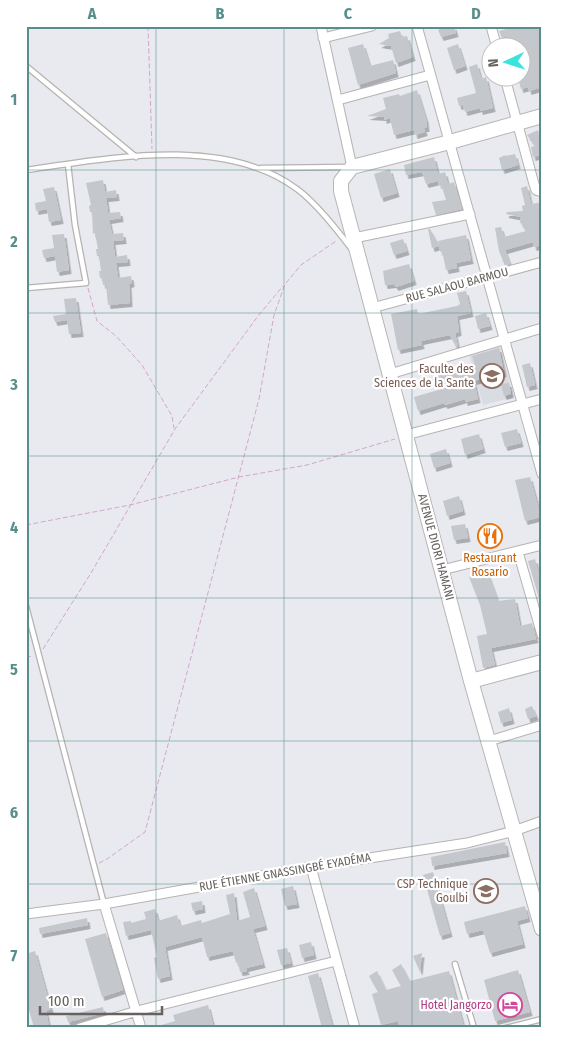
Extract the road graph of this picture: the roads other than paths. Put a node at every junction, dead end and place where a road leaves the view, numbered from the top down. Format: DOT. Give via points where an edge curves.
graph roads {
  1 [pos="322,26"];
  2 [pos="372,26"];
  3 [pos="417,26"];
  4 [pos="324,38"];
  5 [pos="26,66"];
  6 [pos="430,75"];
  7 [pos="508,88"];
  8 [pos="338,100"];
  9 [pos="542,116"];
  10 [pos="517,122"];
  11 [pos="450,142"];
  12 [pos="136,157"];
  13 [pos="68,164"];
  14 [pos="352,167"];
  15 [pos="258,168"];
  16 [pos="26,170"];
  17 [pos="542,192"];
  18 [pos="470,214"];
  19 [pos="354,238"];
  20 [pos="358,257"];
  21 [pos="542,262"];
  22 [pos="487,277"];
  23 [pos="26,288"];
  24 [pos="372,308"];
  25 [pos="542,328"];
  26 [pos="504,339"];
  27 [pos="390,374"];
  28 [pos="542,399"];
  29 [pos="521,405"];
  30 [pos="406,435"];
  31 [pos="542,474"];
  32 [pos="542,545"];
  33 [pos="518,552"];
  34 [pos="442,570"];
  35 [pos="26,606"];
  36 [pos="542,635"];
  37 [pos="542,662"];
  38 [pos="471,681"];
  39 [pos="542,725"];
  40 [pos="489,741"];
  41 [pos="542,821"];
  42 [pos="514,831"];
  43 [pos="311,866"];
  44 [pos="538,901"];
  45 [pos="104,904"];
  46 [pos="27,914"];
  47 [pos="542,929"];
  48 [pos="336,960"];
  49 [pos="455,964"];
  50 [pos="137,1011"];
  51 [pos="542,1019"];
  52 [pos="80,1028"];
  53 [pos="141,1028"];
  54 [pos="355,1028"];
  55 [pos="474,1028"];
  56 [pos="506,1028"];
  1 -- 4 [label="street"];
  2 -- 4 [label="street"];
  3 -- 6 [label="street"];
  4 -- 8 [label="street"];
  5 -- 12 [label="lane"];
  6 -- 8 [label="street"];
  6 -- 11 [label="street"];
  7 -- 10 [label="street"];
  8 -- 14 [label="street"];
  9 -- 10 [label="main road"];
  10 -- 11 [label="main road"];
  10 -- 17 [label="street" via="536,190"];
  11 -- 14 [label="main road"];
  11 -- 18 [label="street"];
  12 -- 13 [label="lane"];
  12 -- 15 [label="lane" via="202,155"];
  13 -- 16 [label="lane"];
  13 -- 23 [label="lane" via="86,283"];
  14 -- 15 [label="lane"];
  14 -- 19 [label="main road, AVENUE DIORI HAMANI" via="341,181 341,191"];
  15 -- 20 [label="lane" via="278,176 298,190"];
  18 -- 19 [label="street"];
  18 -- 22 [label="street"];
  19 -- 20 [label="main road, AVENUE DIORI HAMANI"];
  20 -- 24 [label="main road, AVENUE DIORI HAMANI"];
  21 -- 22 [label="street, RUE SALAOU BARMOU"];
  22 -- 24 [label="street, RUE SALAOU BARMOU"];
  22 -- 26 [label="street"];
  24 -- 27 [label="main road, AVENUE DIORI HAMANI"];
  25 -- 26 [label="street"];
  26 -- 27 [label="street"];
  26 -- 29 [label="street"];
  27 -- 30 [label="main road, AVENUE DIORI HAMANI"];
  28 -- 29 [label="street"];
  29 -- 30 [label="street"];
  29 -- 31 [label="street"];
  30 -- 34 [label="main road, AVENUE DIORI HAMANI"];
  32 -- 33 [label="street"];
  33 -- 34 [label="street"];
  33 -- 36 [label="street"];
  34 -- 38 [label="main road, AVENUE DIORI HAMANI"];
  35 -- 45 [label="lane"];
  37 -- 38 [label="main road"];
  38 -- 40 [label="main road, AVENUE DIORI HAMANI"];
  39 -- 40 [label="street"];
  40 -- 42 [label="main road, AVENUE DIORI HAMANI"];
  41 -- 42 [label="street, RUE ÉTIENNE GNASSINGBÉ EYADÉMA"];
  42 -- 43 [label="street, RUE ÉTIENNE GNASSINGBÉ EYADÉMA" via="467,843"];
  42 -- 44 [label="main road, AVENUE DIORI HAMANI"];
  43 -- 45 [label="street, RUE ÉTIENNE GNASSINGBÉ EYADÉMA"];
  43 -- 48 [label="street"];
  44 -- 47 [label="main road, AVENUE DIORI HAMANI"];
  45 -- 46 [label="street, RUE ÉTIENNE GNASSINGBÉ EYADÉMA"];
  45 -- 50 [label="street"];
  48 -- 50 [label="street"];
  48 -- 54 [label="street"];
  49 -- 55 [label="lane"];
  50 -- 52 [label="street"];
  50 -- 53 [label="street"];
  51 -- 56 [label="lane"];
}
